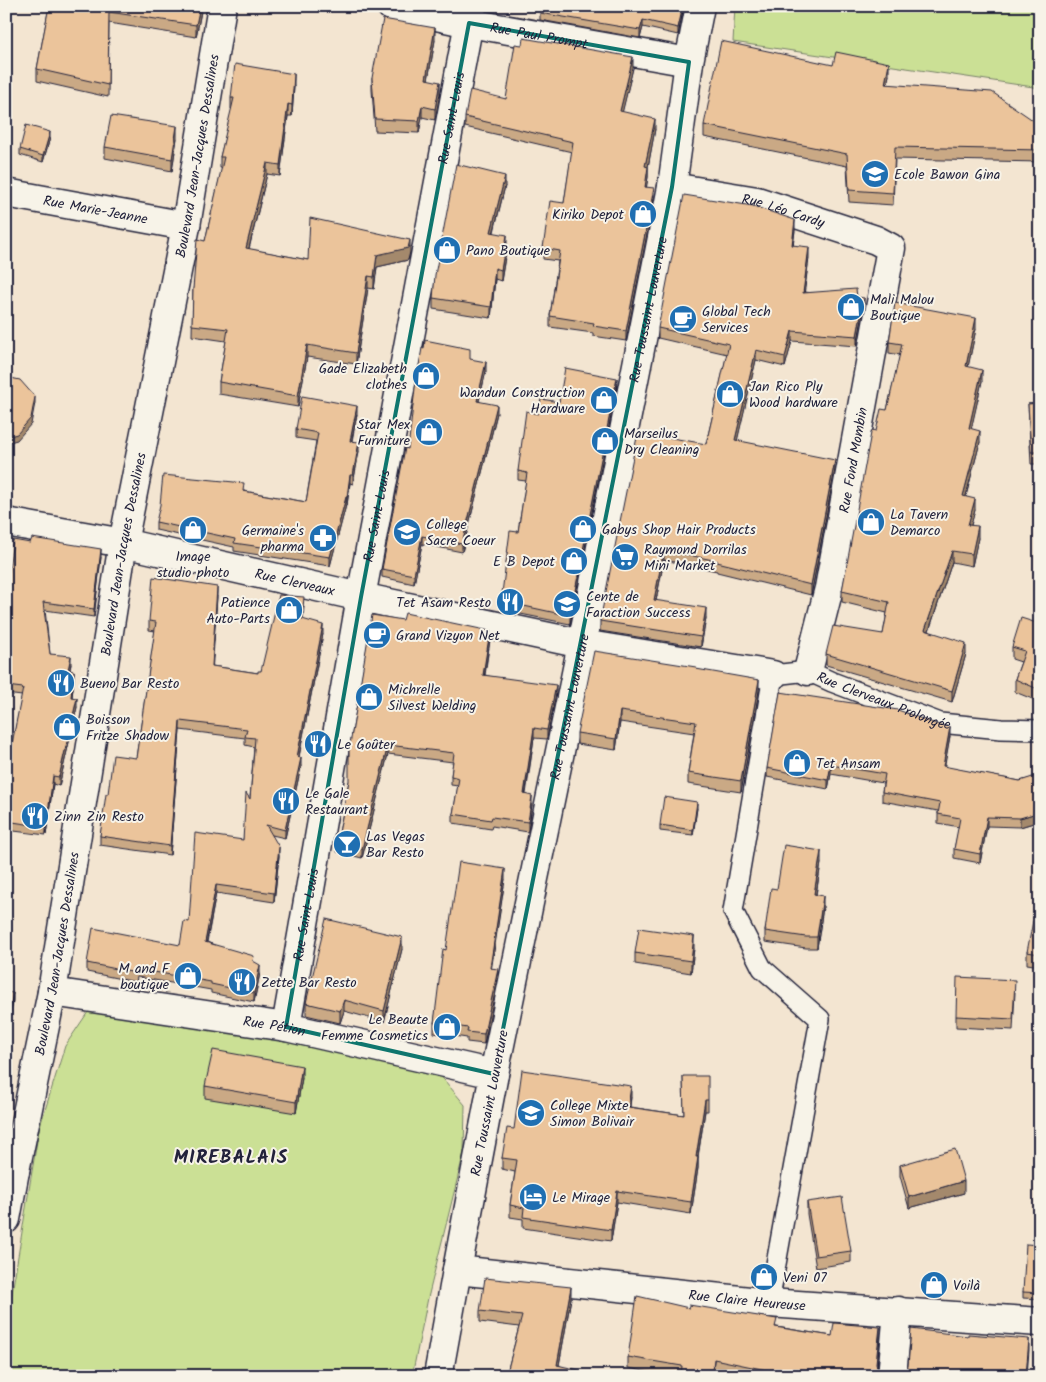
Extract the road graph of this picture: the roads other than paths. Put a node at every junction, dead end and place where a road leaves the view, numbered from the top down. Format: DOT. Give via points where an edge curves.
graph roads {
  1 [pos="222,6"];
  2 [pos="391,6"];
  3 [pos="700,6"];
  4 [pos="470,15"];
  5 [pos="689,62"];
  6 [pos="672,187"];
  7 [pos="6,193"];
  8 [pos="186,226"];
  9 [pos="891,248"];
  10 [pos="6,522"];
  11 [pos="123,543"];
  12 [pos="361,597"];
  13 [pos="582,644"];
  14 [pos="808,670"];
  15 [pos="773,675"];
  16 [pos="1040,730"];
  17 [pos="52,992"];
  18 [pos="286,1027"];
  19 [pos="494,1074"];
  20 [pos="11,1170"];
  21 [pos="6,1219"];
  22 [pos="457,1270"];
  23 [pos="769,1303"];
  24 [pos="898,1312"];
  25 [pos="1040,1322"];
  26 [pos="438,1376"];
  27 [pos="892,1376"];
  1 -- 8 [label="street, Boulevard Jean-Jacques Dessalines"];
  2 -- 4 [label="street, Rue Paul Prompt"];
  3 -- 5 [label="street, Rue Toussaint Louverture"];
  4 -- 5 [label="street, Rue Paul Prompt"];
  4 -- 12 [label="street, Rue Saint-Louis"];
  5 -- 6 [label="street, Rue Toussaint Louverture"];
  6 -- 9 [label="street, Rue Léo Cardy" via="757,201 876,240"];
  6 -- 13 [label="street, Rue Toussaint Louverture"];
  7 -- 8 [label="street, Rue Marie-Jeanne"];
  8 -- 11 [label="street, Boulevard Jean-Jacques Dessalines"];
  9 -- 14 [label="street, Rue Fond Mombin" via="829,588"];
  10 -- 11 [label="street, Rue Clerveaux"];
  11 -- 12 [label="street, Rue Clerveaux"];
  11 -- 17 [label="street, Boulevard Jean-Jacques Dessalines"];
  12 -- 13 [label="street, Rue Clerveaux"];
  12 -- 18 [label="street, Rue Saint-Louis"];
  13 -- 15 [label="street, Rue Clerveaux Prolongée"];
  13 -- 19 [label="street, Rue Toussaint Louverture"];
  14 -- 15 [label="lane, Rue Clerveaux Prolongée"];
  14 -- 16 [label="lane, Rue Clerveaux Prolongée" via="940,723"];
  15 -- 23 [label="lane" via="733,911 762,968 820,1019"];
  17 -- 18 [label="street, Rue Pétion"];
  17 -- 20 [label="street, Boulevard Jean-Jacques Dessalines"];
  18 -- 19 [label="street, Rue Pétion"];
  19 -- 22 [label="street, Rue Toussaint Louverture"];
  20 -- 21 [label="street, Boulevard Jean-Jacques Dessalines"];
  22 -- 23 [label="street, Rue Claire Heureuse"];
  22 -- 26 [label="street, Rue Toussaint Louverture"];
  23 -- 24 [label="street, Rue Claire Heureuse"];
  24 -- 25 [label="street, Rue Claire Heureuse"];
  24 -- 27 [label="street"];
}
